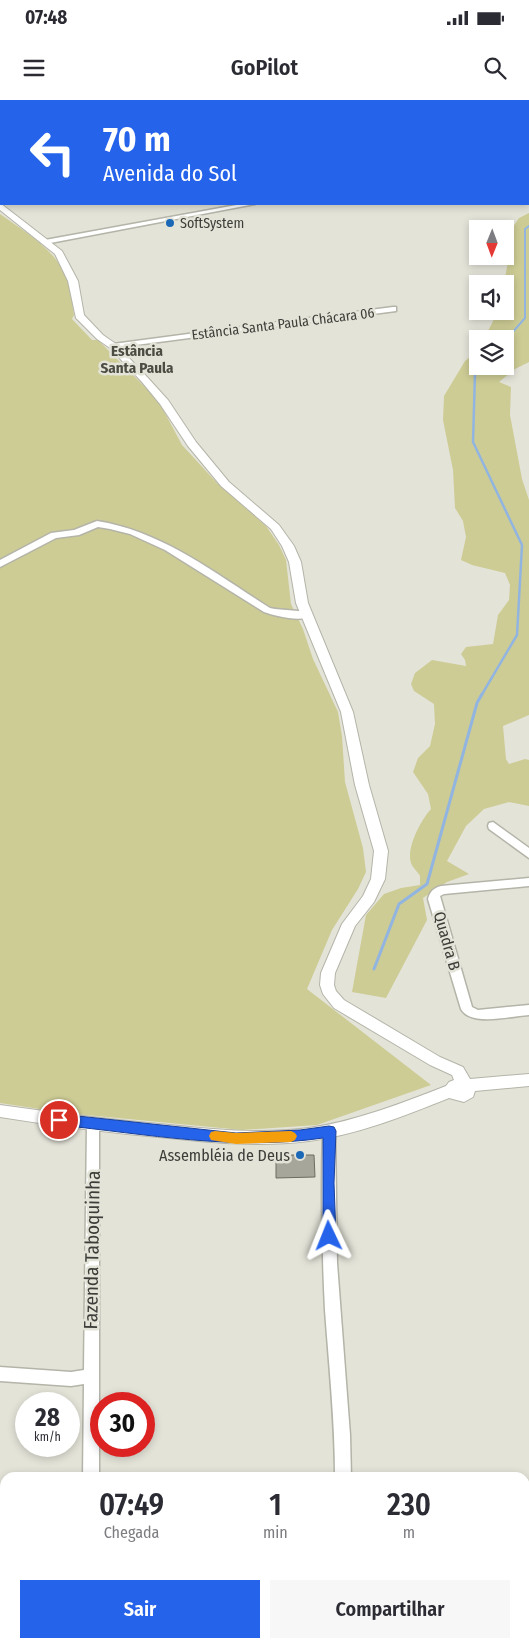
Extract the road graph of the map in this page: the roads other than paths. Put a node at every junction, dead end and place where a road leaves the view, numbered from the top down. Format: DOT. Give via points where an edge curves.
graph roads {
  1 [pos="247,205"];
  2 [pos="0,206"];
  3 [pos="45,242"];
  4 [pos="393,309"];
  5 [pos="113,346"];
  6 [pos="0,564"];
  7 [pos="307,615"];
  8 [pos="493,826"];
  9 [pos="529,854"];
  10 [pos="529,882"];
  11 [pos="529,1010"];
  12 [pos="435,1061"];
  13 [pos="529,1080"];
  14 [pos="460,1090"];
  15 [pos="0,1111"];
  16 [pos="93,1124"];
  17 [pos="329,1131"];
  18 [pos="0,1374"];
  19 [pos="90,1376"];
  20 [pos="91,1472"];
  21 [pos="343,1472"];
  1 -- 3 [label="street"];
  2 -- 3 [label="street"];
  3 -- 5 [label="street" via="63,258 72,281 79,316"];
  4 -- 5 [label="street, Estância Santa Paula Chácara 06"];
  5 -- 7 [label="street" via="164,402 192,444 225,484 275,527 295,562"];
  6 -- 7 [label="street" via="54,535 76,533 98,524 121,528 168,548 267,610"];
  7 -- 12 [label="street" via="347,712 360,776 381,851 378,879 370,898 349,924 328,973 327,985 339,1004"];
  8 -- 9 [label="street"];
  10 -- 11 [label="street, Quadra B" via="440,890 434,899 467,1009 478,1015"];
  12 -- 14 [label="street"];
  13 -- 14 [label="street"];
  14 -- 17 [label="street"];
  15 -- 16 [label="street"];
  16 -- 17 [label="street" via="236,1138 300,1136"];
  16 -- 19 [label="street, Fazenda Taboquinha"];
  17 -- 21 [label="street" via="332,1307 344,1443"];
  18 -- 19 [label="street" via="71,1379"];
  19 -- 20 [label="street, Fazenda Taboquinha"];
}
